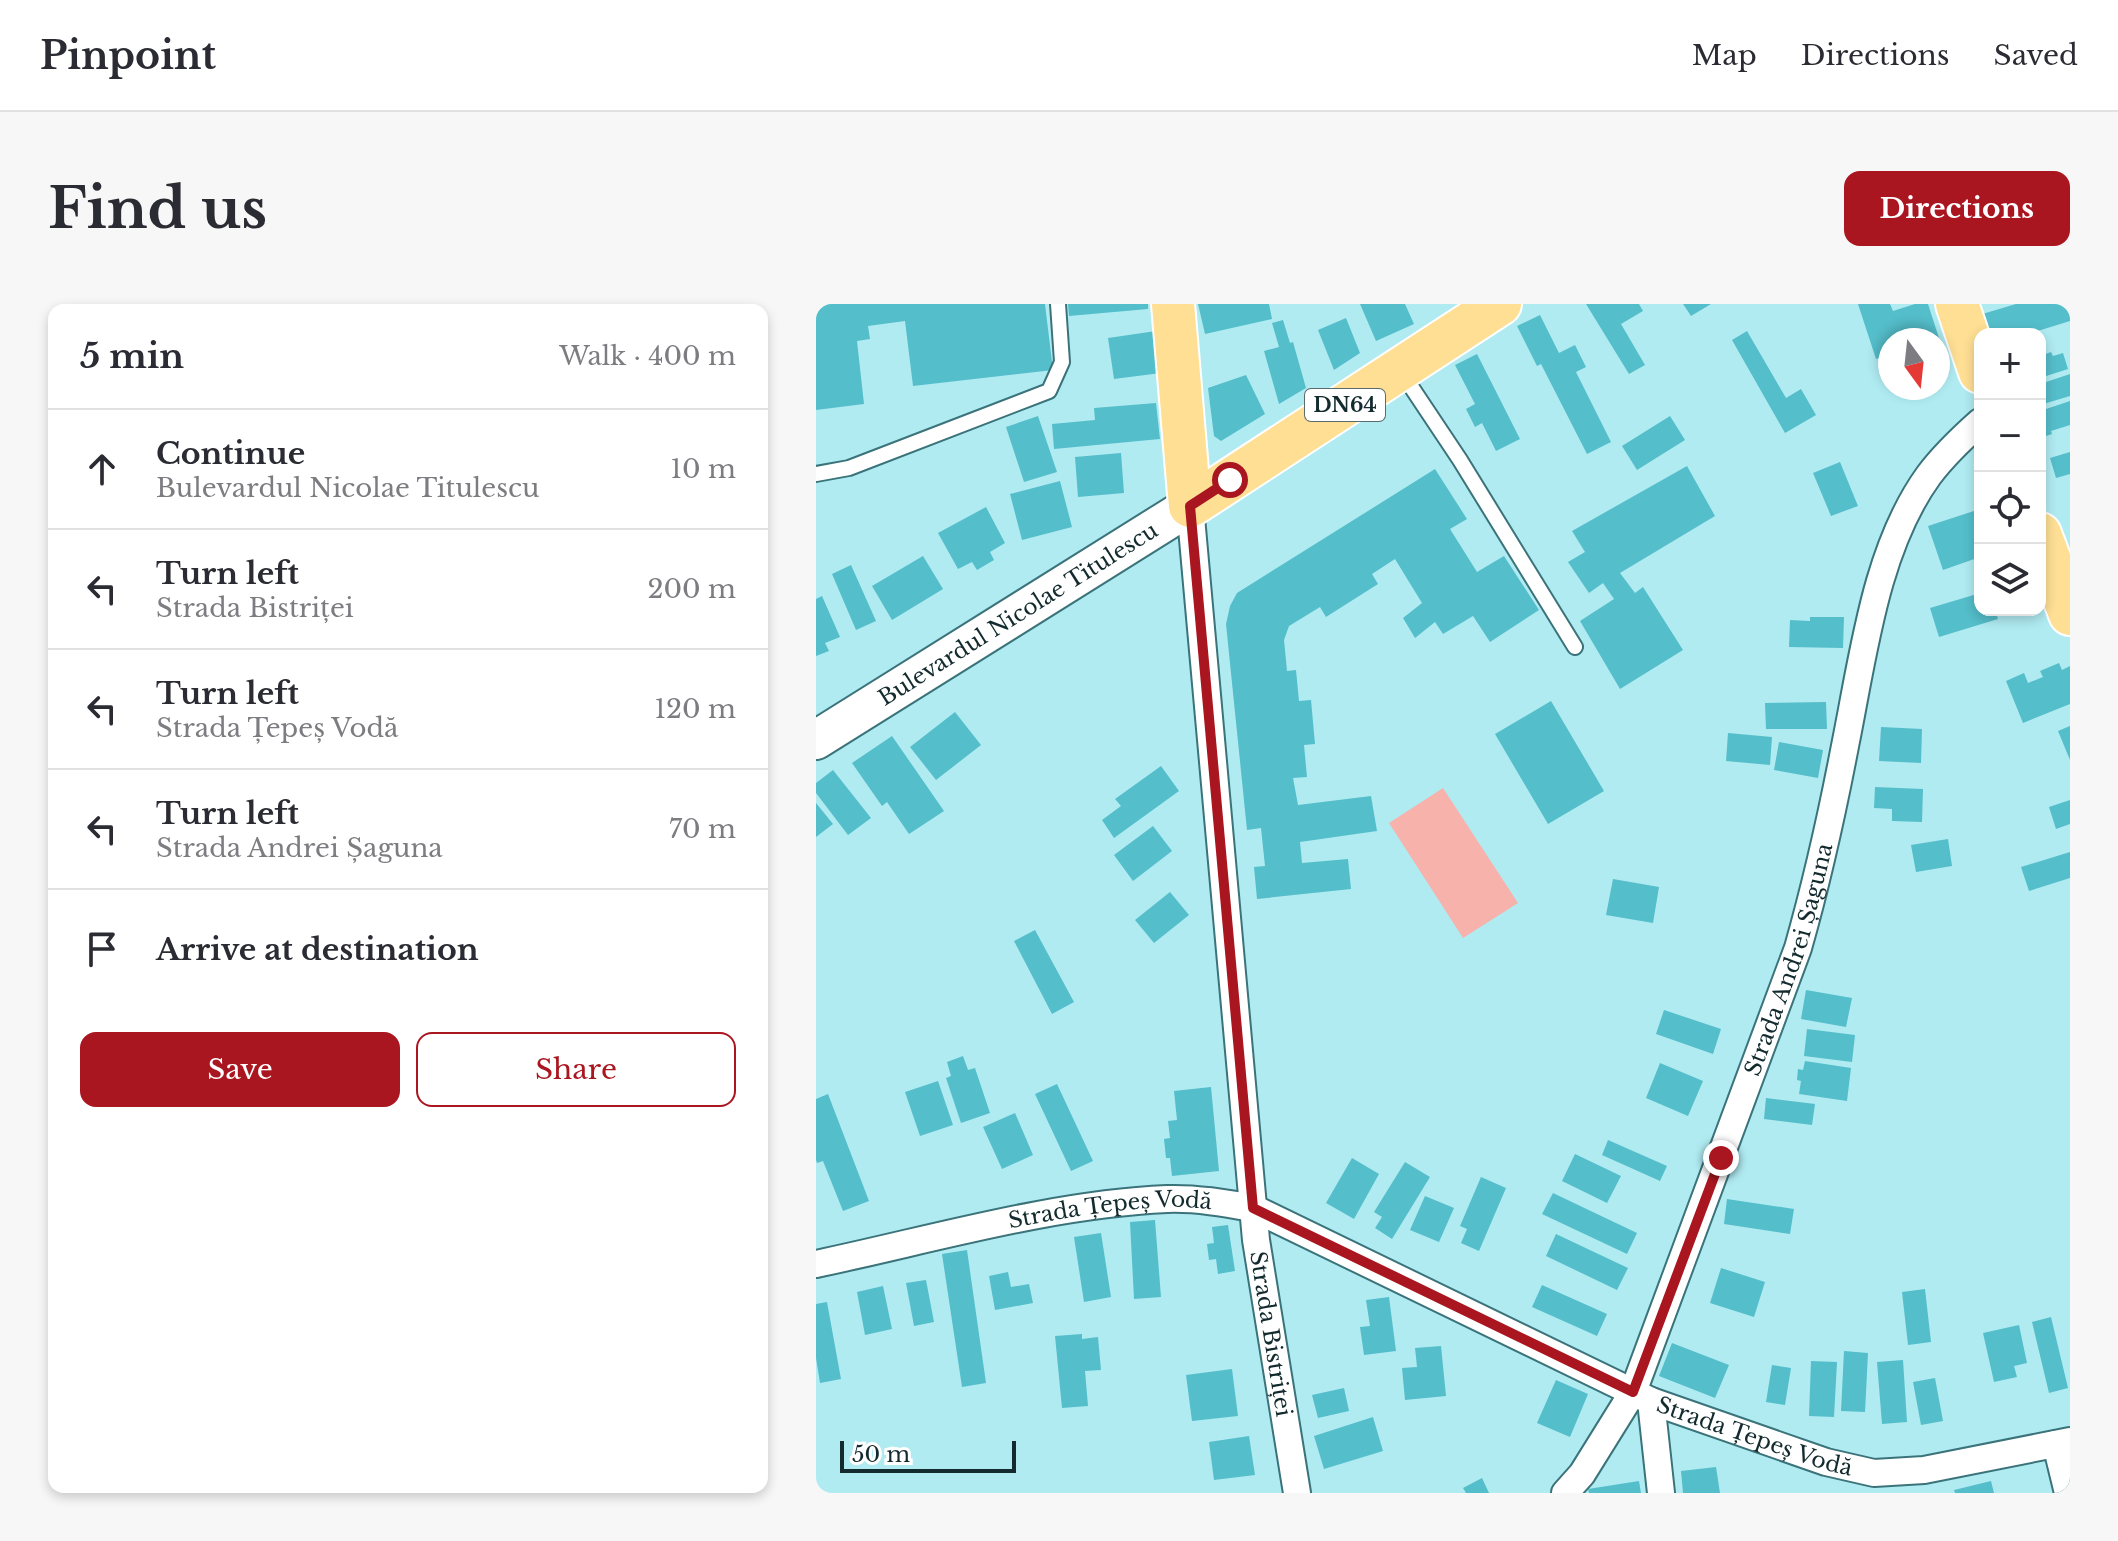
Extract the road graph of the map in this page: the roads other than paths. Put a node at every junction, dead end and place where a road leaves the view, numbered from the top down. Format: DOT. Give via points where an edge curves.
graph roads {
  1 [pos="1058,304"];
  2 [pos="1173,304"];
  3 [pos="1500,304"];
  4 [pos="1957,304"];
  5 [pos="1974,354"];
  6 [pos="1400,369"];
  7 [pos="1974,428"];
  8 [pos="816,474"];
  9 [pos="1190,506"];
  10 [pos="2044,544"];
  11 [pos="2070,614"];
  12 [pos="1575,647"];
  13 [pos="816,740"];
  14 [pos="1253,1208"];
  15 [pos="816,1264"];
  16 [pos="1642,1396"];
  17 [pos="2063,1443"];
  18 [pos="1876,1483"];
  19 [pos="1297,1493"];
  20 [pos="1565,1493"];
  21 [pos="1661,1493"];
  22 [pos="2068,1493"];
  1 -- 8 [label="lane" via="1062,362 1049,391 849,468"];
  2 -- 9 [label="main road"];
  3 -- 6 [label="main road, Bulevardul Nicolae Titulescu / DN64"];
  4 -- 5 [label="main road"];
  6 -- 9 [label="main road, Bulevardul Nicolae Titulescu / DN64"];
  6 -- 12 [label="lane"];
  7 -- 16 [label="street, Strada Andrei Șaguna" via="1929,476 1884,570 1798,948"];
  9 -- 13 [label="street, Bulevardul Nicolae Titulescu"];
  9 -- 14 [label="street, Strada Bistriței"];
  10 -- 11 [label="main road"];
  14 -- 15 [label="street, Strada Țepeș Vodă" via="1169,1199 1112,1204"];
  14 -- 16 [label="street, Strada Țepeș Vodă"];
  14 -- 19 [label="street, Strada Bistriței"];
  16 -- 18 [label="street, Strada Țepeș Vodă"];
  16 -- 20 [label="street, Strada Andrei Șaguna"];
  16 -- 21 [label="street"];
  17 -- 18 [label="street, Strada Țepeș Vodă"];
  17 -- 22 [label="street"];
}
